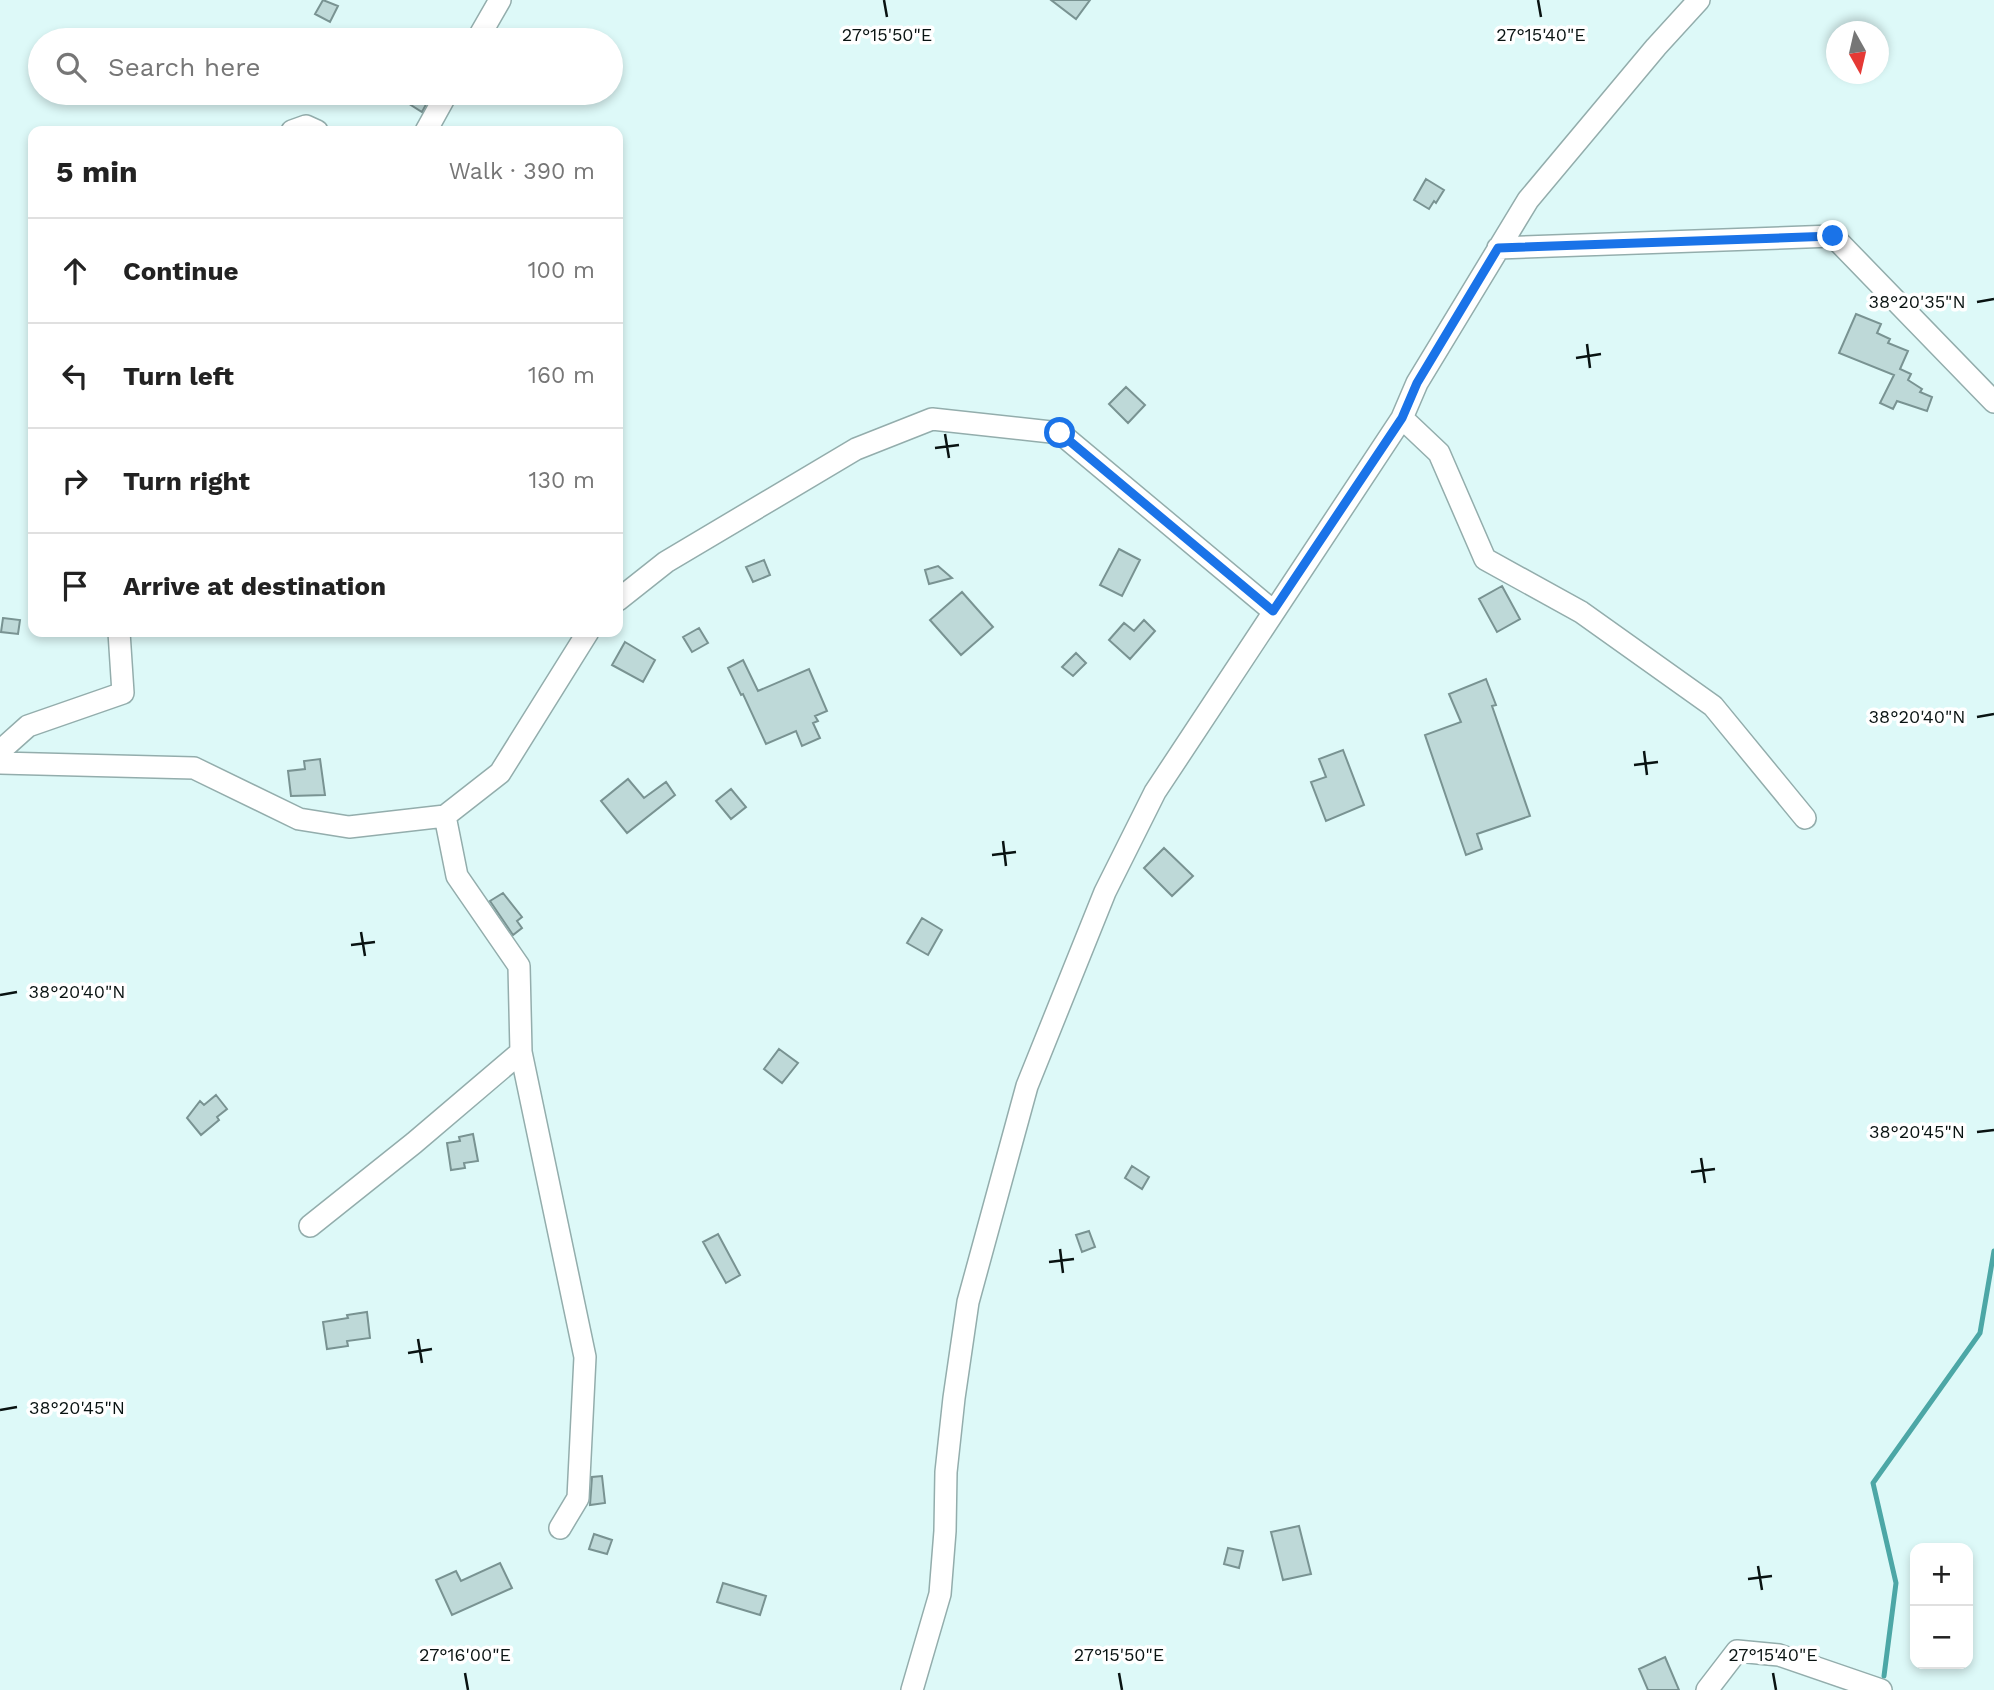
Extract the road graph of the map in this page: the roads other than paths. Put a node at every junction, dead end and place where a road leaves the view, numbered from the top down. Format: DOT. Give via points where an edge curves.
graph roads {
  1 [pos="500,0"];
  2 [pos="1699,0"];
  3 [pos="484,28"];
  4 [pos="440,105"];
  5 [pos="429,126"];
  6 [pos="1498,248"];
  7 [pos="1994,402"];
  8 [pos="1402,418"];
  9 [pos="623,596"];
  10 [pos="1273,611"];
  11 [pos="119,637"];
  12 [pos="585,637"];
  13 [pos="0,751"];
  14 [pos="0,762"];
  15 [pos="445,816"];
  16 [pos="1805,818"];
  17 [pos="521,1052"];
  18 [pos="310,1226"];
  19 [pos="560,1528"];
  20 [pos="912,1690"];
  21 [pos="1707,1690"];
  22 [pos="1881,1690"];
  1 -- 3 [label="street"];
  2 -- 6 [label="street" via="1528,200"];
  4 -- 5 [label="street"];
  6 -- 7 [label="street" via="1833,236"];
  6 -- 8 [label="street" via="1417,383"];
  8 -- 10 [label="street"];
  8 -- 16 [label="street" via="1439,453 1485,559 1581,612 1713,706"];
  9 -- 10 [label="street" via="666,562 856,449 932,419 1060,433"];
  10 -- 20 [label="street" via="1154,792 1105,892 1027,1086 968,1302 946,1472 940,1594"];
  11 -- 13 [label="street" via="123,694 28,726"];
  12 -- 15 [label="street" via="499,773"];
  14 -- 15 [label="street" via="194,768 299,819 349,827"];
  15 -- 17 [label="street" via="457,876 519,966"];
  17 -- 18 [label="street"];
  17 -- 19 [label="street" via="585,1357 578,1498"];
  21 -- 22 [label="street" via="1737,1651 1779,1655"];
}
